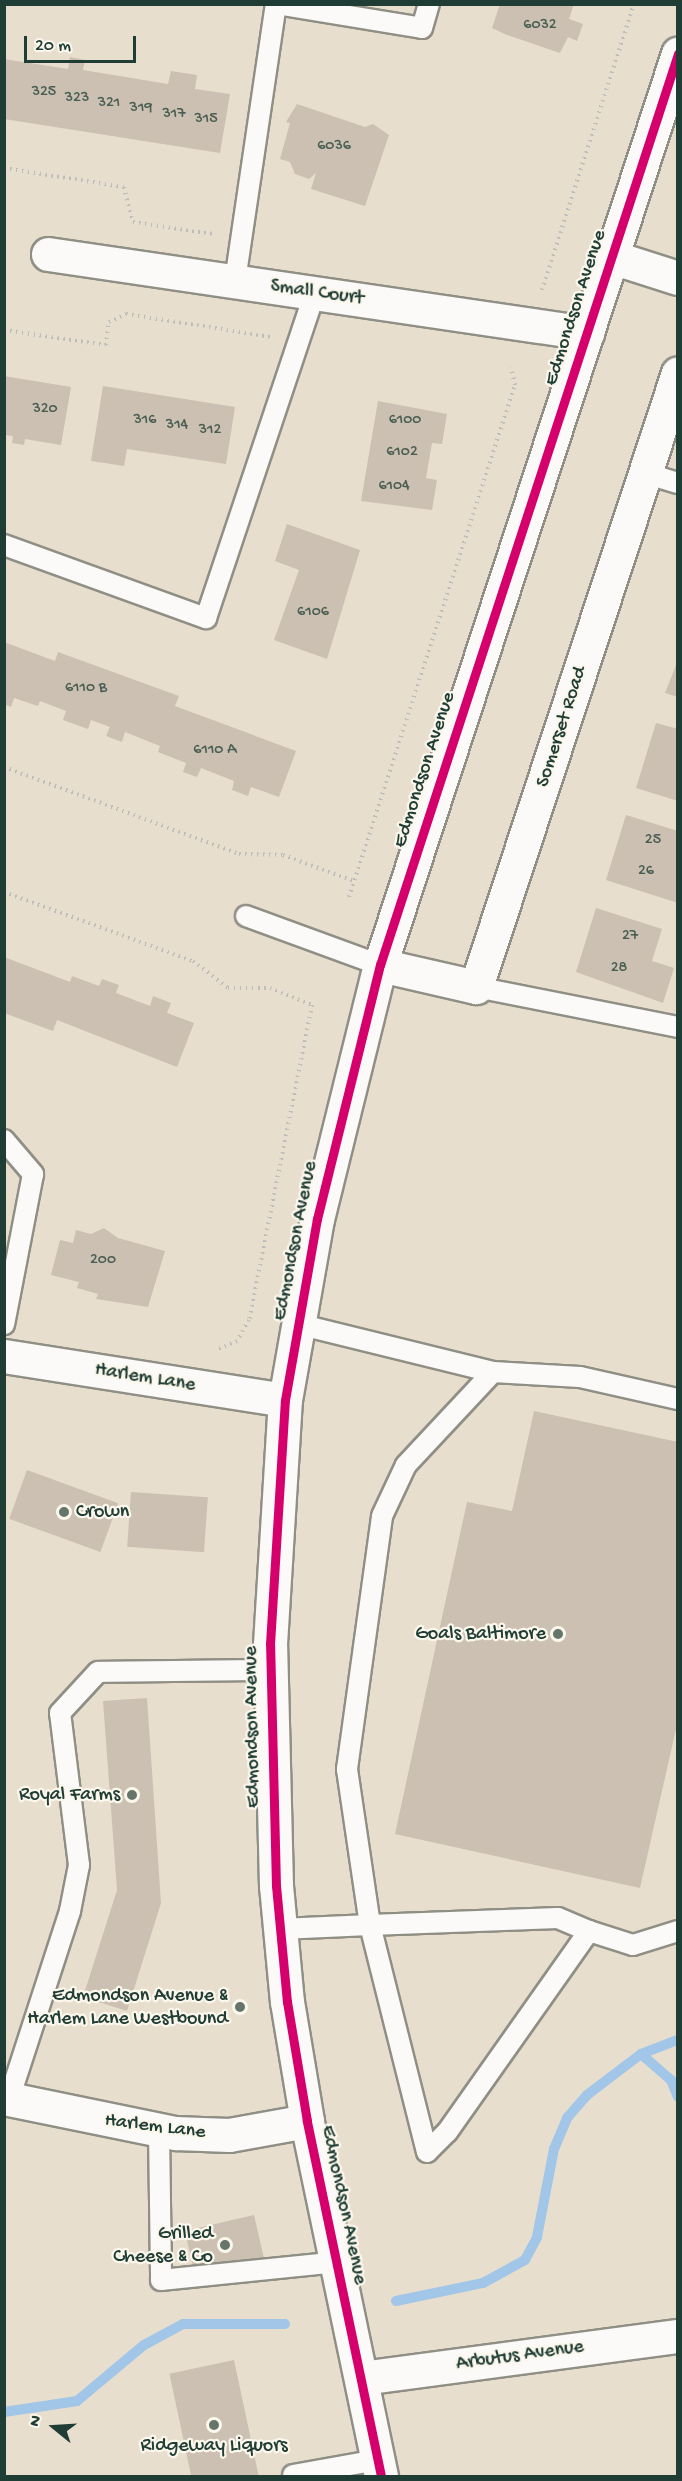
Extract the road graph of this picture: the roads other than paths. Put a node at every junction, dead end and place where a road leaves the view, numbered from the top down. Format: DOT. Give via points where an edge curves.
graph roads {
  1 [pos="276,4"];
  2 [pos="429,4"];
  3 [pos="678,54"];
  4 [pos="48,254"];
  5 [pos="612,257"];
  6 [pos="678,278"];
  7 [pos="235,281"];
  8 [pos="315,293"];
  9 [pos="587,333"];
  10 [pos="678,373"];
  11 [pos="645,473"];
  12 [pos="678,483"];
  13 [pos="4,546"];
  14 [pos="246,916"];
  15 [pos="380,965"];
  16 [pos="476,987"];
  17 [pos="678,1027"];
  18 [pos="4,1140"];
  19 [pos="4,1324"];
  20 [pos="298,1324"];
  21 [pos="4,1356"];
  22 [pos="493,1372"];
  23 [pos="678,1399"];
  24 [pos="285,1400"];
  25 [pos="270,1670"];
  26 [pos="370,1925"];
  27 [pos="280,1929"];
  28 [pos="678,1931"];
  29 [pos="589,1932"];
  30 [pos="7,2098"];
  31 [pos="307,2121"];
  32 [pos="159,2130"];
  33 [pos="337,2262"];
  34 [pos="678,2336"];
  35 [pos="362,2378"];
  36 [pos="379,2468"];
  37 [pos="293,2475"];
  1 -- 2 [label="lane" via="422,28"];
  1 -- 7 [label="lane"];
  3 -- 5 [label="main road, Edmondson Avenue"];
  4 -- 7 [label="main road, Small Court"];
  5 -- 6 [label="main road"];
  5 -- 9 [label="main road, Edmondson Avenue"];
  7 -- 8 [label="main road, Small Court"];
  8 -- 9 [label="main road, Small Court"];
  8 -- 13 [label="lane" via="206,618"];
  9 -- 15 [label="main road, Edmondson Avenue"];
  10 -- 11 [label="main road, Somerset Road"];
  11 -- 12 [label="lane"];
  11 -- 16 [label="main road, Somerset Road"];
  14 -- 15 [label="lane"];
  15 -- 16 [label="main road"];
  15 -- 20 [label="main road, Edmondson Avenue" via="344,1095"];
  16 -- 17 [label="lane"];
  18 -- 19 [label="lane" via="33,1174"];
  20 -- 22 [label="lane"];
  20 -- 24 [label="main road, Edmondson Avenue"];
  21 -- 24 [label="main road, Harlem Lane"];
  22 -- 23 [label="lane" via="580,1377"];
  22 -- 26 [label="lane" via="406,1465 382,1516 347,1769"];
  24 -- 25 [label="main road, Edmondson Avenue" via="273,1525"];
  25 -- 27 [label="main road, Edmondson Avenue"];
  25 -- 30 [label="lane" via="98,1672 60,1713 79,1865 70,1911"];
  26 -- 27 [label="lane"];
  26 -- 29 [label="lane" via="558,1918"];
  26 -- 29 [label="lane" via="427,2152 447,2132"];
  27 -- 31 [label="main road, Edmondson Avenue"];
  28 -- 29 [label="lane" via="633,1945"];
  30 -- 32 [label="main road, Harlem Lane"];
  31 -- 32 [label="main road, Harlem Lane" via="229,2135"];
  31 -- 33 [label="main road, Edmondson Avenue"];
  32 -- 33 [label="lane" via="161,2280"];
  33 -- 35 [label="main road, Edmondson Avenue"];
  34 -- 35 [label="main road, Arbutus Avenue"];
  35 -- 36 [label="main road, Edmondson Avenue"];
  36 -- 37 [label="lane"];
}
